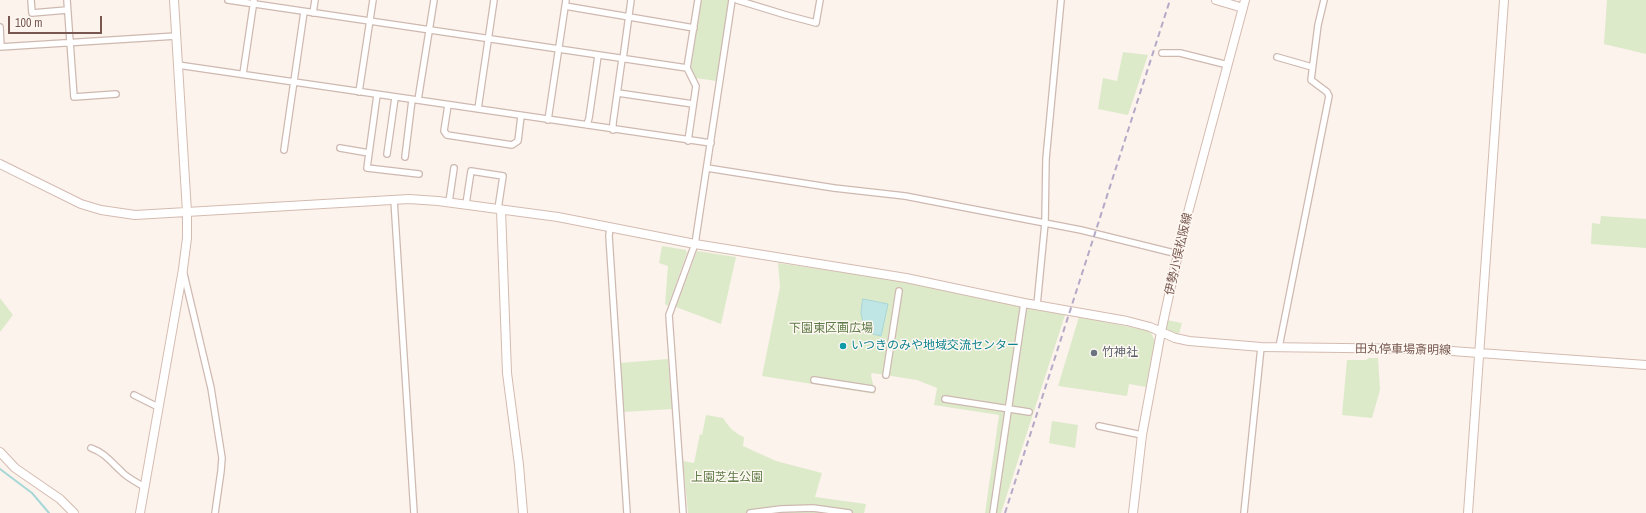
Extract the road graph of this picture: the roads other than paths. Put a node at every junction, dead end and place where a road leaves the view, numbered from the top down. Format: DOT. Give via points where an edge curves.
graph roads {
  1 [pos="31,0"];
  2 [pos="67,0"];
  3 [pos="174,0"];
  4 [pos="228,0"];
  5 [pos="315,0"];
  6 [pos="373,0"];
  7 [pos="434,0"];
  8 [pos="494,0"];
  9 [pos="631,0"];
  10 [pos="698,0"];
  11 [pos="732,0"];
  12 [pos="737,0"];
  13 [pos="820,0"];
  14 [pos="1061,0"];
  15 [pos="1216,0"];
  16 [pos="1324,0"];
  17 [pos="1504,0"];
  18 [pos="254,2"];
  19 [pos="565,3"];
  20 [pos="1244,4"];
  21 [pos="68,10"];
  22 [pos="304,12"];
  23 [pos="313,13"];
  24 [pos="630,17"];
  25 [pos="370,21"];
  26 [pos="0,27"];
  27 [pos="694,28"];
  28 [pos="429,30"];
  29 [pos="176,36"];
  30 [pos="489,38"];
  31 [pos="70,43"];
  32 [pos="1,47"];
  33 [pos="558,50"];
  34 [pos="1162,53"];
  35 [pos="598,56"];
  36 [pos="1277,57"];
  37 [pos="623,59"];
  38 [pos="178,65"];
  39 [pos="1228,65"];
  40 [pos="1312,67"];
  41 [pos="687,68"];
  42 [pos="243,74"];
  43 [pos="294,82"];
  44 [pos="359,92"];
  45 [pos="618,93"];
  46 [pos="116,94"];
  47 [pos="377,95"];
  48 [pos="395,98"];
  49 [pos="415,100"];
  50 [pos="693,104"];
  51 [pos="448,105"];
  52 [pos="478,109"];
  53 [pos="521,116"];
  54 [pos="548,120"];
  55 [pos="587,126"];
  56 [pos="613,130"];
  57 [pos="688,140"];
  58 [pos="711,143"];
  59 [pos="340,148"];
  60 [pos="284,150"];
  61 [pos="369,153"];
  62 [pos="388,154"];
  63 [pos="406,157"];
  64 [pos="0,164"];
  65 [pos="454,168"];
  66 [pos="707,168"];
  67 [pos="419,174"];
  68 [pos="394,200"];
  69 [pos="449,202"];
  70 [pos="466,204"];
  71 [pos="499,210"];
  72 [pos="188,212"];
  73 [pos="1045,222"];
  74 [pos="610,227"];
  75 [pos="695,244"];
  76 [pos="1178,254"];
  77 [pos="183,269"];
  78 [pos="899,291"];
  79 [pos="1024,303"];
  80 [pos="1037,305"];
  81 [pos="1161,332"];
  82 [pos="1261,347"];
  83 [pos="1279,347"];
  84 [pos="1479,352"];
  85 [pos="1646,365"];
  86 [pos="886,375"];
  87 [pos="814,380"];
  88 [pos="872,389"];
  89 [pos="134,395"];
  90 [pos="944,399"];
  91 [pos="158,408"];
  92 [pos="1008,409"];
  93 [pos="1030,412"];
  94 [pos="1100,426"];
  95 [pos="1142,435"];
  96 [pos="91,448"];
  97 [pos="0,452"];
  98 [pos="144,487"];
  99 [pos="74,513"];
  100 [pos="140,513"];
  101 [pos="215,513"];
  102 [pos="414,513"];
  103 [pos="523,513"];
  104 [pos="627,513"];
  105 [pos="683,513"];
  106 [pos="750,513"];
  107 [pos="849,513"];
  108 [pos="993,513"];
  109 [pos="1132,513"];
  110 [pos="1244,513"];
  111 [pos="1468,513"];
  1 -- 21 [label="street" via="32,13"];
  2 -- 21 [label="street"];
  3 -- 29 [label="street"];
  4 -- 18 [label="street"];
  5 -- 23 [label="street"];
  6 -- 25 [label="street"];
  7 -- 28 [label="street"];
  8 -- 30 [label="street"];
  9 -- 24 [label="street"];
  10 -- 27 [label="street"];
  11 -- 58 [label="street"];
  12 -- 13 [label="street" via="816,23"];
  14 -- 73 [label="street" via="1046,159"];
  15 -- 20 [label="street"];
  16 -- 40 [label="street"];
  17 -- 84 [label="street"];
  18 -- 22 [label="street"];
  18 -- 42 [label="street"];
  19 -- 24 [label="street"];
  19 -- 33 [label="street"];
  20 -- 39 [label="street, 伊勢小俣松阪線"];
  21 -- 31 [label="street"];
  22 -- 23 [label="street"];
  22 -- 43 [label="street"];
  23 -- 25 [label="street"];
  24 -- 27 [label="street"];
  24 -- 37 [label="street"];
  25 -- 28 [label="street"];
  25 -- 44 [label="street"];
  26 -- 32 [label="street"];
  27 -- 41 [label="street"];
  28 -- 30 [label="street"];
  28 -- 49 [label="street"];
  29 -- 31 [label="street"];
  29 -- 38 [label="street"];
  30 -- 33 [label="street"];
  30 -- 52 [label="street"];
  31 -- 32 [label="street"];
  31 -- 46 [label="street" via="74,97"];
  33 -- 35 [label="street"];
  33 -- 54 [label="street"];
  34 -- 39 [label="street" via="1180,53"];
  35 -- 37 [label="street"];
  35 -- 55 [label="street"];
  36 -- 40 [label="street"];
  37 -- 41 [label="street"];
  37 -- 45 [label="street"];
  38 -- 42 [label="street"];
  38 -- 72 [label="street"];
  39 -- 76 [label="street, 伊勢小俣松阪線"];
  40 -- 83 [label="street" via="1311,80 1329,96"];
  41 -- 50 [label="street" via="696,86"];
  42 -- 43 [label="street"];
  43 -- 44 [label="street"];
  43 -- 60 [label="street"];
  44 -- 47 [label="street"];
  45 -- 50 [label="street"];
  45 -- 56 [label="street"];
  47 -- 48 [label="street"];
  47 -- 61 [label="street"];
  48 -- 49 [label="street"];
  48 -- 62 [label="street"];
  49 -- 51 [label="street"];
  49 -- 63 [label="street"];
  50 -- 57 [label="street"];
  51 -- 52 [label="street"];
  51 -- 53 [label="street" via="444,131 447,135 512,145 518,141"];
  52 -- 53 [label="street"];
  53 -- 54 [label="street"];
  54 -- 55 [label="street"];
  55 -- 56 [label="street"];
  56 -- 57 [label="street"];
  57 -- 58 [label="street"];
  58 -- 66 [label="street"];
  59 -- 61 [label="street"];
  61 -- 67 [label="street" via="368,168"];
  64 -- 72 [label="street, 田丸停車場斎明線" via="68,198 101,210 135,215"];
  65 -- 69 [label="street"];
  66 -- 73 [label="street" via="834,188 905,196"];
  66 -- 75 [label="street"];
  68 -- 69 [label="street, 田丸停車場斎明線"];
  68 -- 72 [label="street, 田丸停車場斎明線"];
  68 -- 102 [label="street"];
  69 -- 70 [label="street, 田丸停車場斎明線"];
  70 -- 71 [label="street, 田丸停車場斎明線"];
  70 -- 71 [label="street" via="471,171 503,176"];
  71 -- 74 [label="street, 田丸停車場斎明線" via="558,217"];
  71 -- 103 [label="street" via="507,373"];
  72 -- 77 [label="street"];
  73 -- 76 [label="street"];
  73 -- 80 [label="street"];
  74 -- 75 [label="street, 田丸停車場斎明線"];
  74 -- 104 [label="street"];
  75 -- 79 [label="street, 田丸停車場斎明線" via="906,278"];
  75 -- 105 [label="street" via="669,315"];
  76 -- 81 [label="street, 伊勢小俣松阪線"];
  77 -- 91 [label="street"];
  77 -- 101 [label="street" via="206,368 222,458"];
  78 -- 86 [label="street"];
  79 -- 80 [label="street, 田丸停車場斎明線"];
  79 -- 92 [label="street"];
  80 -- 81 [label="street, 田丸停車場斎明線" via="1127,321"];
  81 -- 82 [label="street, 田丸停車場斎明線" via="1189,341"];
  81 -- 95 [label="street, 伊勢小俣松阪線"];
  82 -- 83 [label="street, 田丸停車場斎明線"];
  82 -- 110 [label="street"];
  83 -- 84 [label="street, 田丸停車場斎明線"];
  84 -- 85 [label="street, 田丸停車場斎明線"];
  84 -- 111 [label="street"];
  87 -- 88 [label="street"];
  89 -- 91 [label="street"];
  90 -- 92 [label="street"];
  91 -- 98 [label="street"];
  92 -- 93 [label="street"];
  92 -- 108 [label="street"];
  94 -- 95 [label="street"];
  95 -- 109 [label="street, 伊勢小俣松阪線"];
  96 -- 98 [label="street" via="112,460 121,472"];
  97 -- 99 [label="street" via="15,468 60,499"];
  98 -- 100 [label="street"];
  106 -- 107 [label="street" via="813,508"];
}
